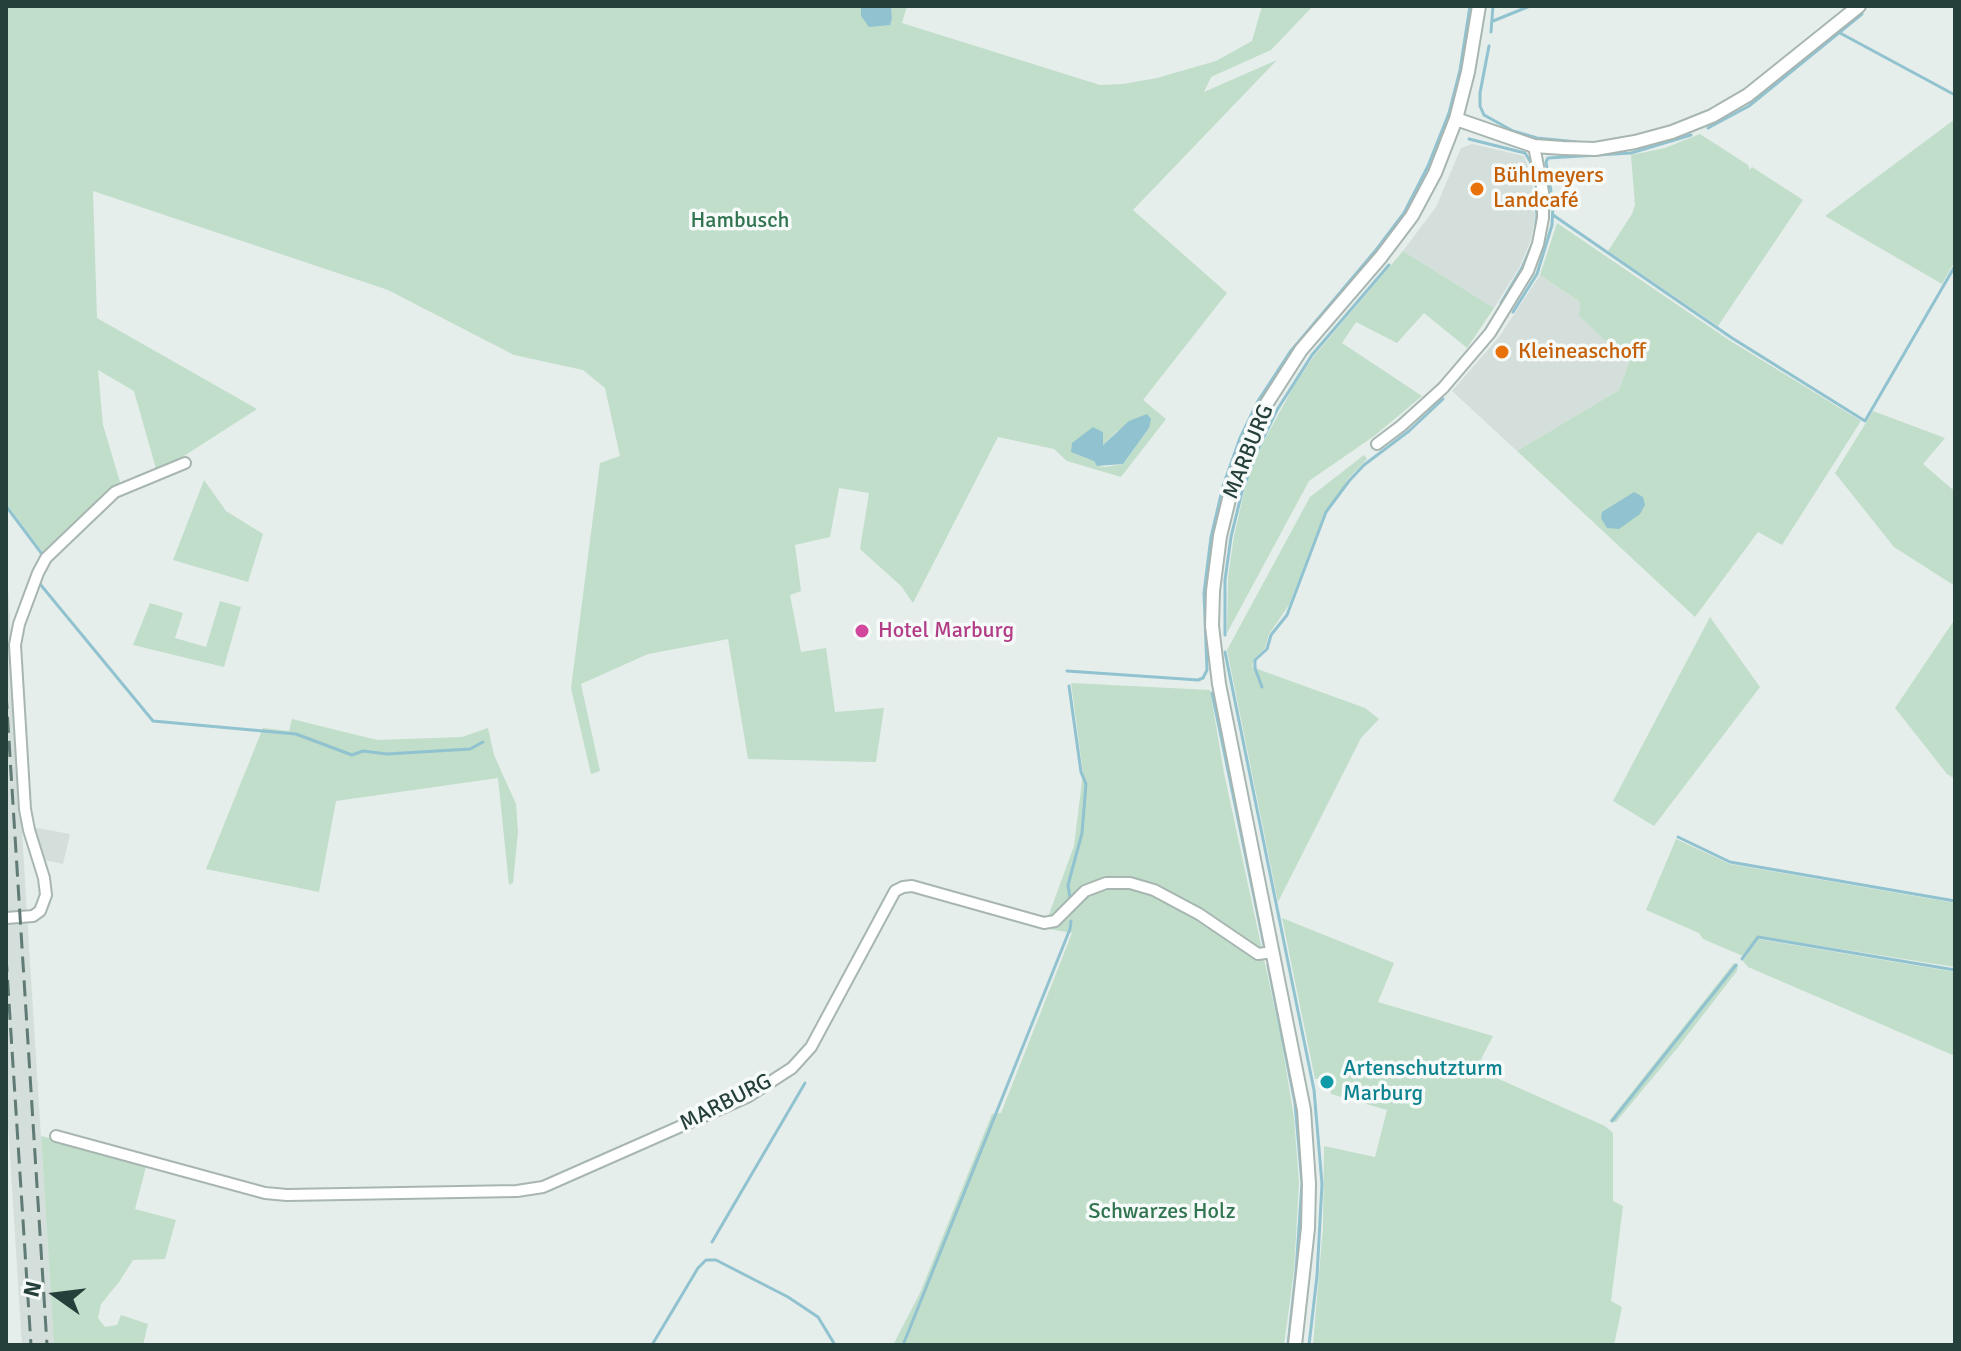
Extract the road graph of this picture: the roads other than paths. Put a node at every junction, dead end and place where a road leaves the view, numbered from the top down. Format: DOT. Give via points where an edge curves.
graph roads {
  1 [pos="1479,6"];
  2 [pos="1859,6"];
  3 [pos="1456,119"];
  4 [pos="1534,146"];
  5 [pos="1377,444"];
  6 [pos="185,463"];
  7 [pos="6,918"];
  8 [pos="1273,952"];
  9 [pos="56,1136"];
  10 [pos="1295,1345"];
  1 -- 3 [label="street, MARBURG"];
  2 -- 4 [label="street" via="1785,68 1712,116 1672,132 1595,149"];
  3 -- 4 [label="street"];
  3 -- 8 [label="street, MARBURG" via="1412,216 1301,350 1267,403 1243,455 1220,536 1213,591 1214,647"];
  4 -- 5 [label="street" via="1543,218 1528,271 1490,333 1443,388"];
  6 -- 7 [label="street" via="115,492 46,558 38,573 15,645 25,809 46,895 33,916"];
  8 -- 9 [label="street, MARBURG" via="1258,954 1199,914 1130,883 1106,883 1085,891 1055,921 1044,923 903,887 895,891 811,1047 792,1068 733,1103 553,1183 517,1191 265,1193"];
  8 -- 10 [label="street, MARBURG" via="1304,1110 1308,1170 1308,1228"];
}
